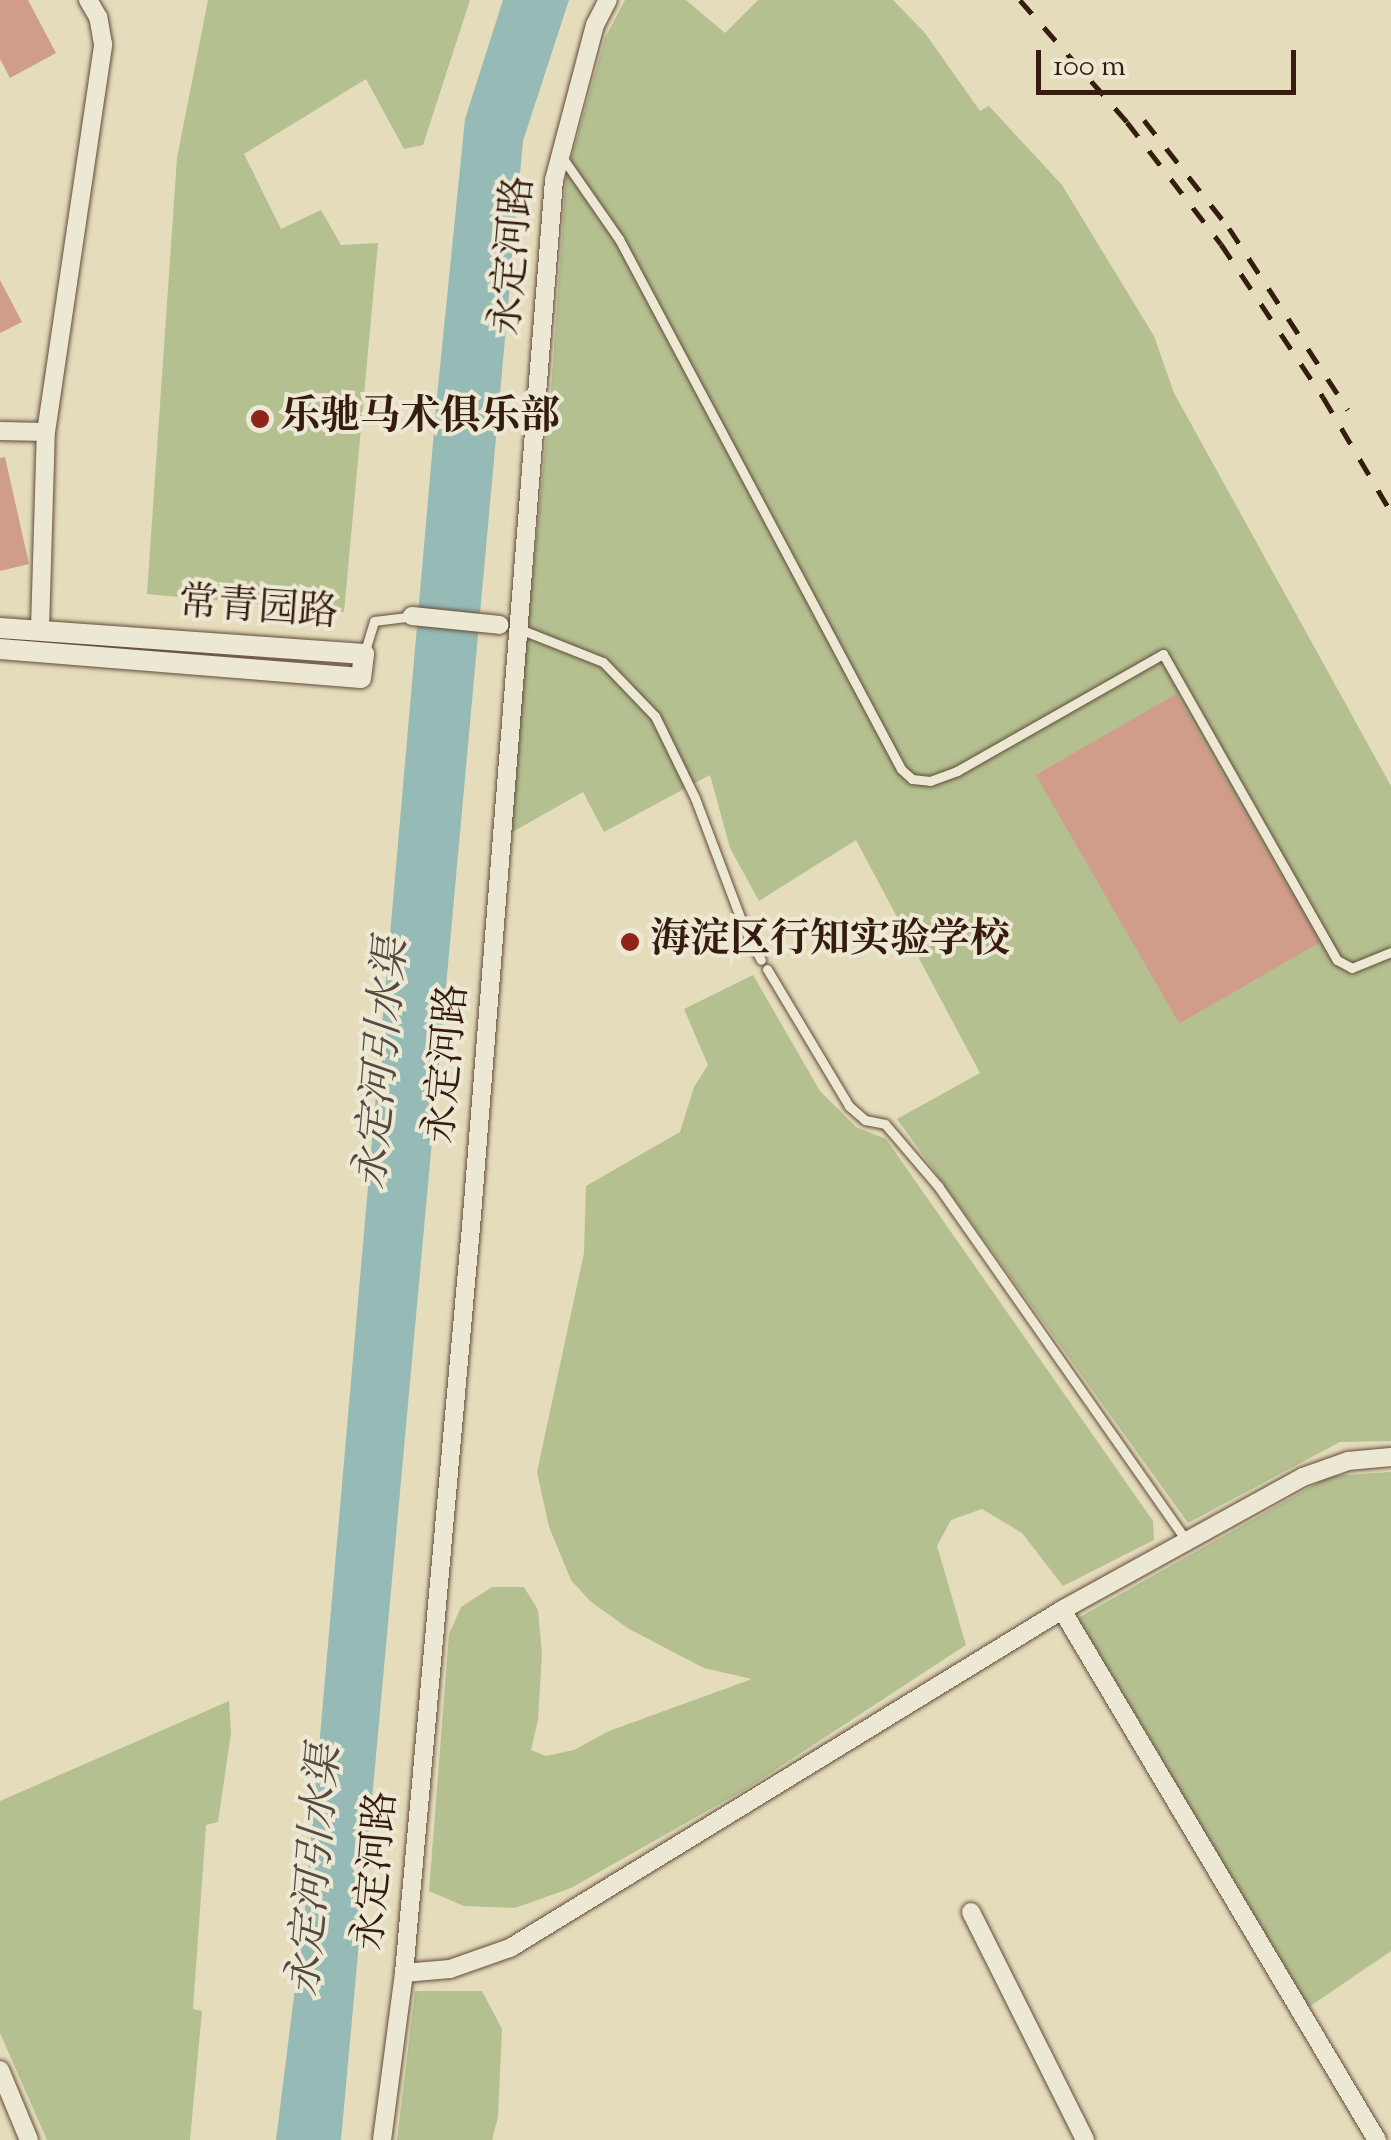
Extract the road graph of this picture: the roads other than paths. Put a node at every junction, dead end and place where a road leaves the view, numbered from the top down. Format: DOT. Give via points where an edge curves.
graph roads {
  1 [pos="88,0"];
  2 [pos="608,0"];
  3 [pos="561,154"];
  4 [pos="0,431"];
  5 [pos="46,432"];
  6 [pos="412,616"];
  7 [pos="500,625"];
  8 [pos="0,628"];
  9 [pos="40,628"];
  10 [pos="520,628"];
  11 [pos="0,649"];
  12 [pos="364,654"];
  13 [pos="1391,952"];
  14 [pos="1391,1457"];
  15 [pos="1187,1541"];
  16 [pos="1062,1610"];
  17 [pos="971,1912"];
  18 [pos="404,1973"];
  19 [pos="0,2070"];
  20 [pos="30,2140"];
  21 [pos="382,2140"];
  22 [pos="1085,2140"];
  23 [pos="1377,2140"];
  1 -- 5 [label="street" via="103,44"];
  2 -- 3 [label="street, 永定河路" via="594,25"];
  3 -- 10 [label="street, 永定河路"];
  3 -- 13 [label="lane" via="619,239 912,780 957,771 1164,654 1338,960 1352,968"];
  4 -- 5 [label="street"];
  5 -- 9 [label="street"];
  6 -- 7 [label="street"];
  6 -- 12 [label="lane" via="374,620"];
  7 -- 10 [label="lane"];
  8 -- 9 [label="street, 常青园路"];
  9 -- 12 [label="street, 常青园路"];
  10 -- 15 [label="lane" via="604,662 655,716 696,798 744,928 848,1106 865,1120 885,1124 938,1186"];
  10 -- 18 [label="street, 永定河路"];
  11 -- 12 [label="street, 常青园路" via="361,678"];
  14 -- 15 [label="street" via="1348,1461 1303,1477"];
  15 -- 16 [label="street"];
  16 -- 18 [label="street" via="510,1948 450,1969"];
  16 -- 23 [label="street"];
  17 -- 22 [label="street"];
  18 -- 21 [label="street, 永定河路"];
  19 -- 20 [label="street"];
}
